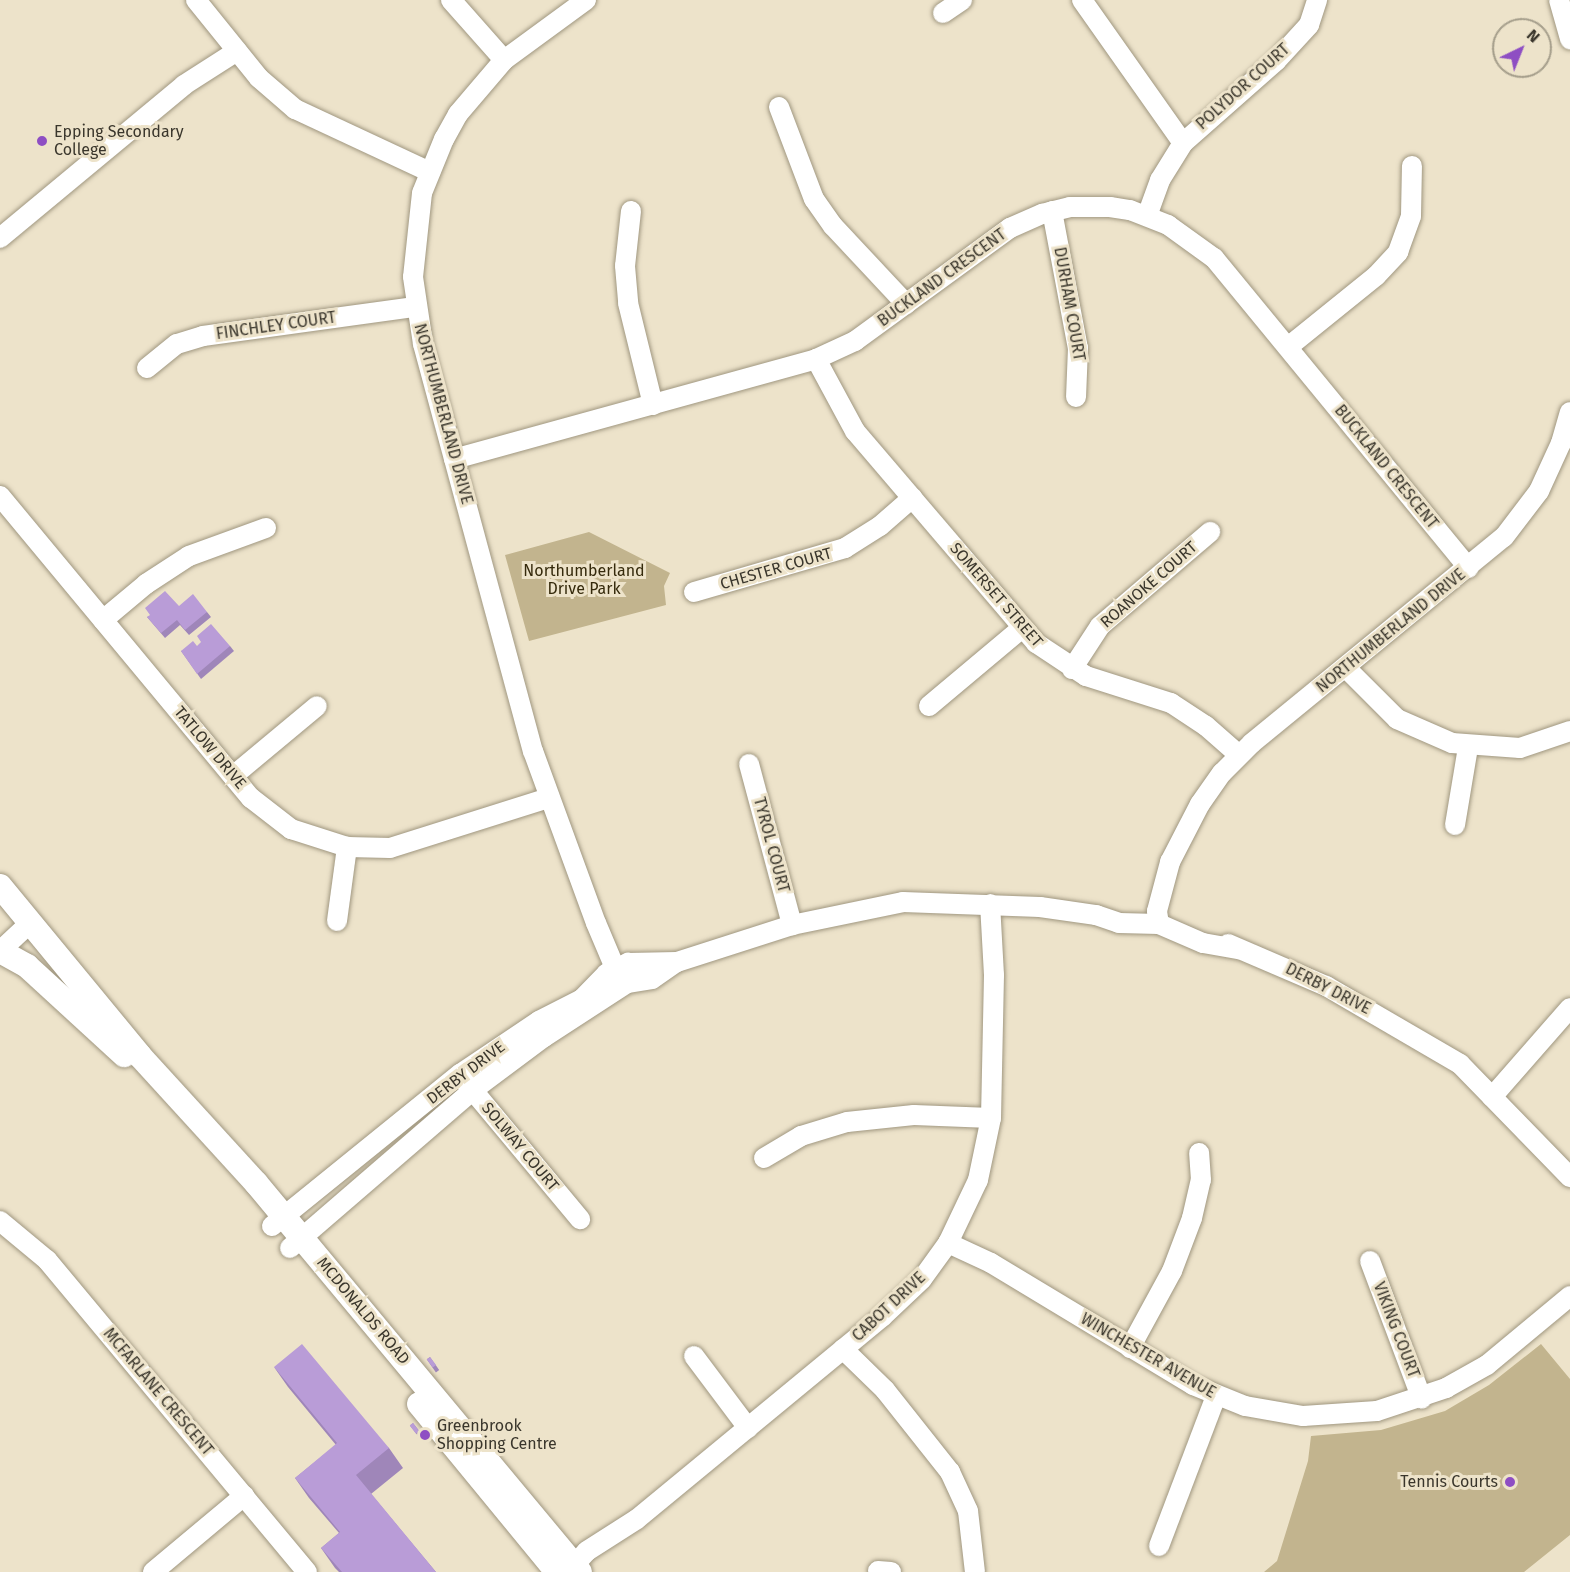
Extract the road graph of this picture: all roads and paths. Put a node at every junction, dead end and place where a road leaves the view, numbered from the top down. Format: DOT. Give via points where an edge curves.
graph roads {
  1 [pos="196,0"];
  2 [pos="451,0"];
  3 [pos="586,0"];
  4 [pos="962,0"];
  5 [pos="1082,0"];
  6 [pos="1317,0"];
  7 [pos="1559,0"];
  8 [pos="943,13"];
  9 [pos="1570,39"];
  10 [pos="233,45"];
  11 [pos="504,60"];
  12 [pos="778,107"];
  13 [pos="1184,142"];
  14 [pos="433,164"];
  15 [pos="1412,166"];
  16 [pos="631,211"];
  17 [pos="1052,211"];
  18 [pos="1147,216"];
  19 [pos="0,238"];
  20 [pos="906,304"];
  21 [pos="415,307"];
  22 [pos="1288,347"];
  23 [pos="816,359"];
  24 [pos="147,368"];
  25 [pos="1076,397"];
  26 [pos="653,405"];
  27 [pos="1570,412"];
  28 [pos="454,459"];
  29 [pos="0,496"];
  30 [pos="912,498"];
  31 [pos="266,528"];
  32 [pos="1210,532"];
  33 [pos="1469,568"];
  34 [pos="694,592"];
  35 [pos="103,620"];
  36 [pos="1022,628"];
  37 [pos="1346,668"];
  38 [pos="1072,669"];
  39 [pos="317,706"];
  40 [pos="929,706"];
  41 [pos="1570,731"];
  42 [pos="1467,747"];
  43 [pos="1239,755"];
  44 [pos="749,764"];
  45 [pos="233,776"];
  46 [pos="546,791"];
  47 [pos="1455,825"];
  48 [pos="347,847"];
  49 [pos="4,899"];
  50 [pos="995,905"];
  51 [pos="1161,916"];
  52 [pos="337,921"];
  53 [pos="30,923"];
  54 [pos="792,925"];
  55 [pos="0,951"];
  56 [pos="622,972"];
  57 [pos="1570,1008"];
  58 [pos="140,1056"];
  59 [pos="460,1074"];
  60 [pos="473,1090"];
  61 [pos="170,1097"];
  62 [pos="1492,1097"];
  63 [pos="991,1118"];
  64 [pos="1199,1154"];
  65 [pos="764,1158"];
  66 [pos="1570,1177"];
  67 [pos="580,1219"];
  68 [pos="0,1221"];
  69 [pos="278,1221"];
  70 [pos="951,1239"];
  71 [pos="296,1243"];
  72 [pos="1370,1261"];
  73 [pos="1570,1296"];
  74 [pos="847,1345"];
  75 [pos="1130,1348"];
  76 [pos="694,1356"];
  77 [pos="1216,1396"];
  78 [pos="1422,1399"];
  79 [pos="748,1428"];
  80 [pos="244,1496"];
  81 [pos="1160,1546"];
  82 [pos="572,1570"];
  83 [pos="153,1572"];
  84 [pos="307,1572"];
  85 [pos="975,1572"];
  1 -- 10 [label="street"];
  2 -- 11 [label="street"];
  3 -- 11 [label="street, NORTHUMBERLAND DRIVE"];
  4 -- 8 [label="street"];
  5 -- 13 [label="street"];
  6 -- 13 [label="street, POLYDOR COURT" via="1309,25 1276,61"];
  7 -- 9 [label="street"];
  10 -- 14 [label="street" via="278,97 295,109 319,123"];
  10 -- 19 [label="street"];
  11 -- 14 [label="street, NORTHUMBERLAND DRIVE" via="459,114"];
  12 -- 20 [label="street" via="806,185 818,206"];
  13 -- 18 [label="street, POLYDOR COURT" via="1165,171"];
  14 -- 21 [label="street, NORTHUMBERLAND DRIVE" via="416,224"];
  15 -- 22 [label="street" via="1411,216 1398,252 1376,276"];
  16 -- 26 [label="street" via="625,266 628,303"];
  17 -- 18 [label="street, BUCKLAND CRESCENT" via="1088,206"];
  17 -- 20 [label="street, BUCKLAND CRESCENT" via="994,238"];
  17 -- 25 [label="street, DURHAM COURT" via="1078,348"];
  18 -- 22 [label="street, BUCKLAND CRESCENT" via="1183,233 1214,258"];
  20 -- 23 [label="street, BUCKLAND CRESCENT" via="855,341"];
  21 -- 24 [label="street, FINCHLEY COURT" via="203,336 177,344"];
  21 -- 28 [label="street, NORTHUMBERLAND DRIVE"];
  22 -- 33 [label="street, BUCKLAND CRESCENT"];
  23 -- 26 [label="street, BUCKLAND CRESCENT"];
  23 -- 30 [label="street, SOMERSET STREET" via="844,415"];
  26 -- 28 [label="street, BUCKLAND CRESCENT"];
  27 -- 33 [label="street, NORTHUMBERLAND DRIVE" via="1561,443 1539,490 1504,537"];
  28 -- 46 [label="street, NORTHUMBERLAND DRIVE"];
  29 -- 35 [label="street, TATLOW DRIVE"];
  30 -- 34 [label="street, CHESTER COURT" via="880,526 845,548"];
  30 -- 36 [label="street, SOMERSET STREET"];
  31 -- 35 [label="street" via="189,556 146,584"];
  32 -- 38 [label="street, ROANOKE COURT" via="1100,626"];
  33 -- 37 [label="street, NORTHUMBERLAND DRIVE"];
  35 -- 45 [label="street, TATLOW DRIVE"];
  36 -- 38 [label="street, SOMERSET STREET"];
  36 -- 40 [label="street"];
  37 -- 42 [label="street" via="1398,719 1433,737"];
  37 -- 43 [label="street, NORTHUMBERLAND DRIVE"];
  38 -- 43 [label="street, SOMERSET STREET" via="1171,703"];
  39 -- 45 [label="street"];
  41 -- 42 [label="street" via="1520,748"];
  42 -- 47 [label="street"];
  43 -- 51 [label="street, NORTHUMBERLAND DRIVE" via="1210,789 1186,832 1175,890"];
  44 -- 54 [label="street, TYROL COURT"];
  45 -- 48 [label="street, TATLOW DRIVE" via="262,809 291,830"];
  46 -- 48 [label="street, TATLOW DRIVE" via="408,845"];
  46 -- 56 [label="street, NORTHUMBERLAND DRIVE"];
  48 -- 52 [label="street"];
  49 -- 53 [label="main road, MCDONALDS ROAD"];
  50 -- 51 [label="street, DERBY DRIVE" via="1096,915 1119,923"];
  50 -- 54 [label="street, DERBY DRIVE" via="934,906 904,913 864,912"];
  50 -- 63 [label="street, CABOT DRIVE"];
  51 -- 62 [label="street, DERBY DRIVE" via="1326,986 1414,1036 1461,1077"];
  53 -- 55 [label="street"];
  53 -- 58 [label="main road, MCDONALDS ROAD"];
  54 -- 56 [label="street, DERBY DRIVE" via="677,962"];
  55 -- 61 [label="main road" via="27,966"];
  56 -- 59 [label="street, DERBY DRIVE" via="582,999 538,1021"];
  56 -- 60 [label="street, DERBY DRIVE"];
  57 -- 62 [label="street"];
  58 -- 61 [label="main road, MCDONALDS ROAD"];
  58 -- 69 [label="main road, MCDONALDS ROAD"];
  59 -- 60 [label="street, SOLWAY COURT"];
  59 -- 69 [label="street, DERBY DRIVE"];
  60 -- 67 [label="street, SOLWAY COURT"];
  60 -- 71 [label="street, DERBY DRIVE"];
  61 -- 69 [label="main road, MCDONALDS ROAD"];
  62 -- 66 [label="street, DERBY DRIVE"];
  63 -- 65 [label="street" via="914,1115 847,1122 801,1136"];
  63 -- 70 [label="street, CABOT DRIVE" via="978,1180"];
  64 -- 75 [label="street" via="1202,1180 1192,1218 1172,1271"];
  68 -- 80 [label="street, MCFARLANE CRESCENT" via="47,1260"];
  69 -- 71 [label="main road, MCDONALDS ROAD"];
  70 -- 74 [label="street, CABOT DRIVE" via="905,1296"];
  70 -- 75 [label="street, WINCHESTER AVENUE"];
  71 -- 82 [label="main road, MCDONALDS ROAD"];
  72 -- 78 [label="street, VIKING COURT"];
  73 -- 78 [label="street, WINCHESTER AVENUE" via="1487,1365"];
  74 -- 79 [label="street, CABOT DRIVE"];
  74 -- 85 [label="street" via="937,1453 961,1491 973,1533"];
  75 -- 77 [label="street, WINCHESTER AVENUE"];
  76 -- 79 [label="street"];
  77 -- 78 [label="street, WINCHESTER AVENUE" via="1274,1413 1331,1417 1377,1411"];
  77 -- 81 [label="street"];
  79 -- 82 [label="street, CABOT DRIVE"];
  80 -- 83 [label="street"];
  80 -- 84 [label="street, MCFARLANE CRESCENT"];
}
